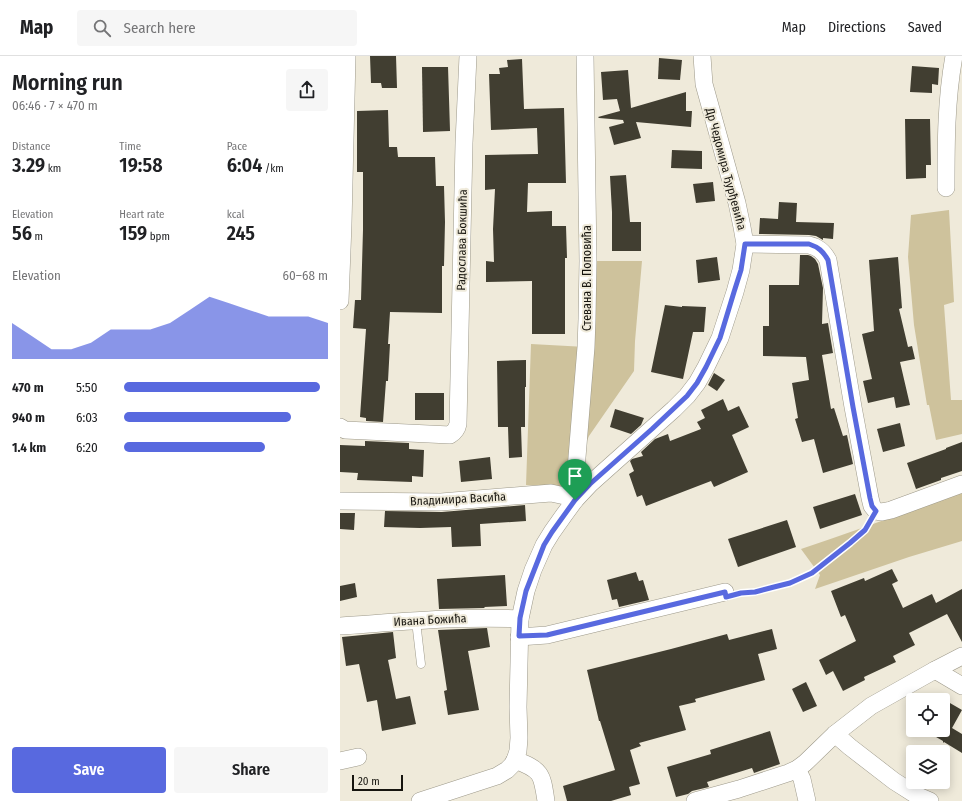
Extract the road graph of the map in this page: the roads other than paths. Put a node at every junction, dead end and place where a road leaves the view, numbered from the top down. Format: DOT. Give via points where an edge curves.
graph roads {
  1 [pos="347,56"];
  2 [pos="468,56"];
  3 [pos="585,56"];
  4 [pos="702,56"];
  5 [pos="954,56"];
  6 [pos="946,188"];
  7 [pos="745,244"];
  8 [pos="340,301"];
  9 [pos="340,427"];
  10 [pos="962,484"];
  11 [pos="575,500"];
  12 [pos="340,501"];
  13 [pos="725,592"];
  14 [pos="520,618"];
  15 [pos="416,621"];
  16 [pos="340,626"];
  17 [pos="519,636"];
  18 [pos="962,656"];
  19 [pos="421,664"];
  20 [pos="935,670"];
  21 [pos="962,686"];
  22 [pos="836,734"];
  23 [pos="358,757"];
  24 [pos="515,760"];
  25 [pos="340,761"];
  26 [pos="797,769"];
  27 [pos="420,801"];
  28 [pos="546,801"];
  29 [pos="695,801"];
  30 [pos="807,801"];
  31 [pos="930,801"];
  1 -- 8 [label="street"];
  2 -- 9 [label="street, Радослава Бокшића" via="458,424 450,435 345,430"];
  3 -- 11 [label="street, Стевана В. Поповића" via="587,319"];
  4 -- 7 [label="street, Др Чедомира Ђурђевића" via="704,84 737,204"];
  5 -- 6 [label="street" via="947,116"];
  7 -- 10 [label="street" via="809,244 824,252 828,260 870,498 876,511 891,510"];
  7 -- 11 [label="street, Др Чедомира Ђурђевића" via="741,270 720,338 697,383"];
  11 -- 12 [label="street, Владимира Васића" via="551,493 441,502"];
  11 -- 14 [label="street, Др Чедомира Ђурђевића" via="544,545 526,591"];
  13 -- 17 [label="street" via="547,635"];
  14 -- 15 [label="street, Ивана Божића"];
  14 -- 17 [label="street, Др Чедомира Ђурђевића"];
  15 -- 16 [label="street, Ивана Божића"];
  15 -- 19 [label="lane"];
  17 -- 24 [label="street, Др Чедомира Ђурђевића" via="519,738"];
  18 -- 20 [label="street"];
  20 -- 21 [label="street"];
  20 -- 22 [label="street" via="871,706"];
  22 -- 26 [label="street"];
  22 -- 31 [label="street" via="894,781"];
  23 -- 25 [label="street"];
  24 -- 27 [label="street" via="498,776"];
  24 -- 28 [label="street" via="530,765 538,772 543,781"];
  26 -- 29 [label="street"];
  26 -- 30 [label="street"];
}
